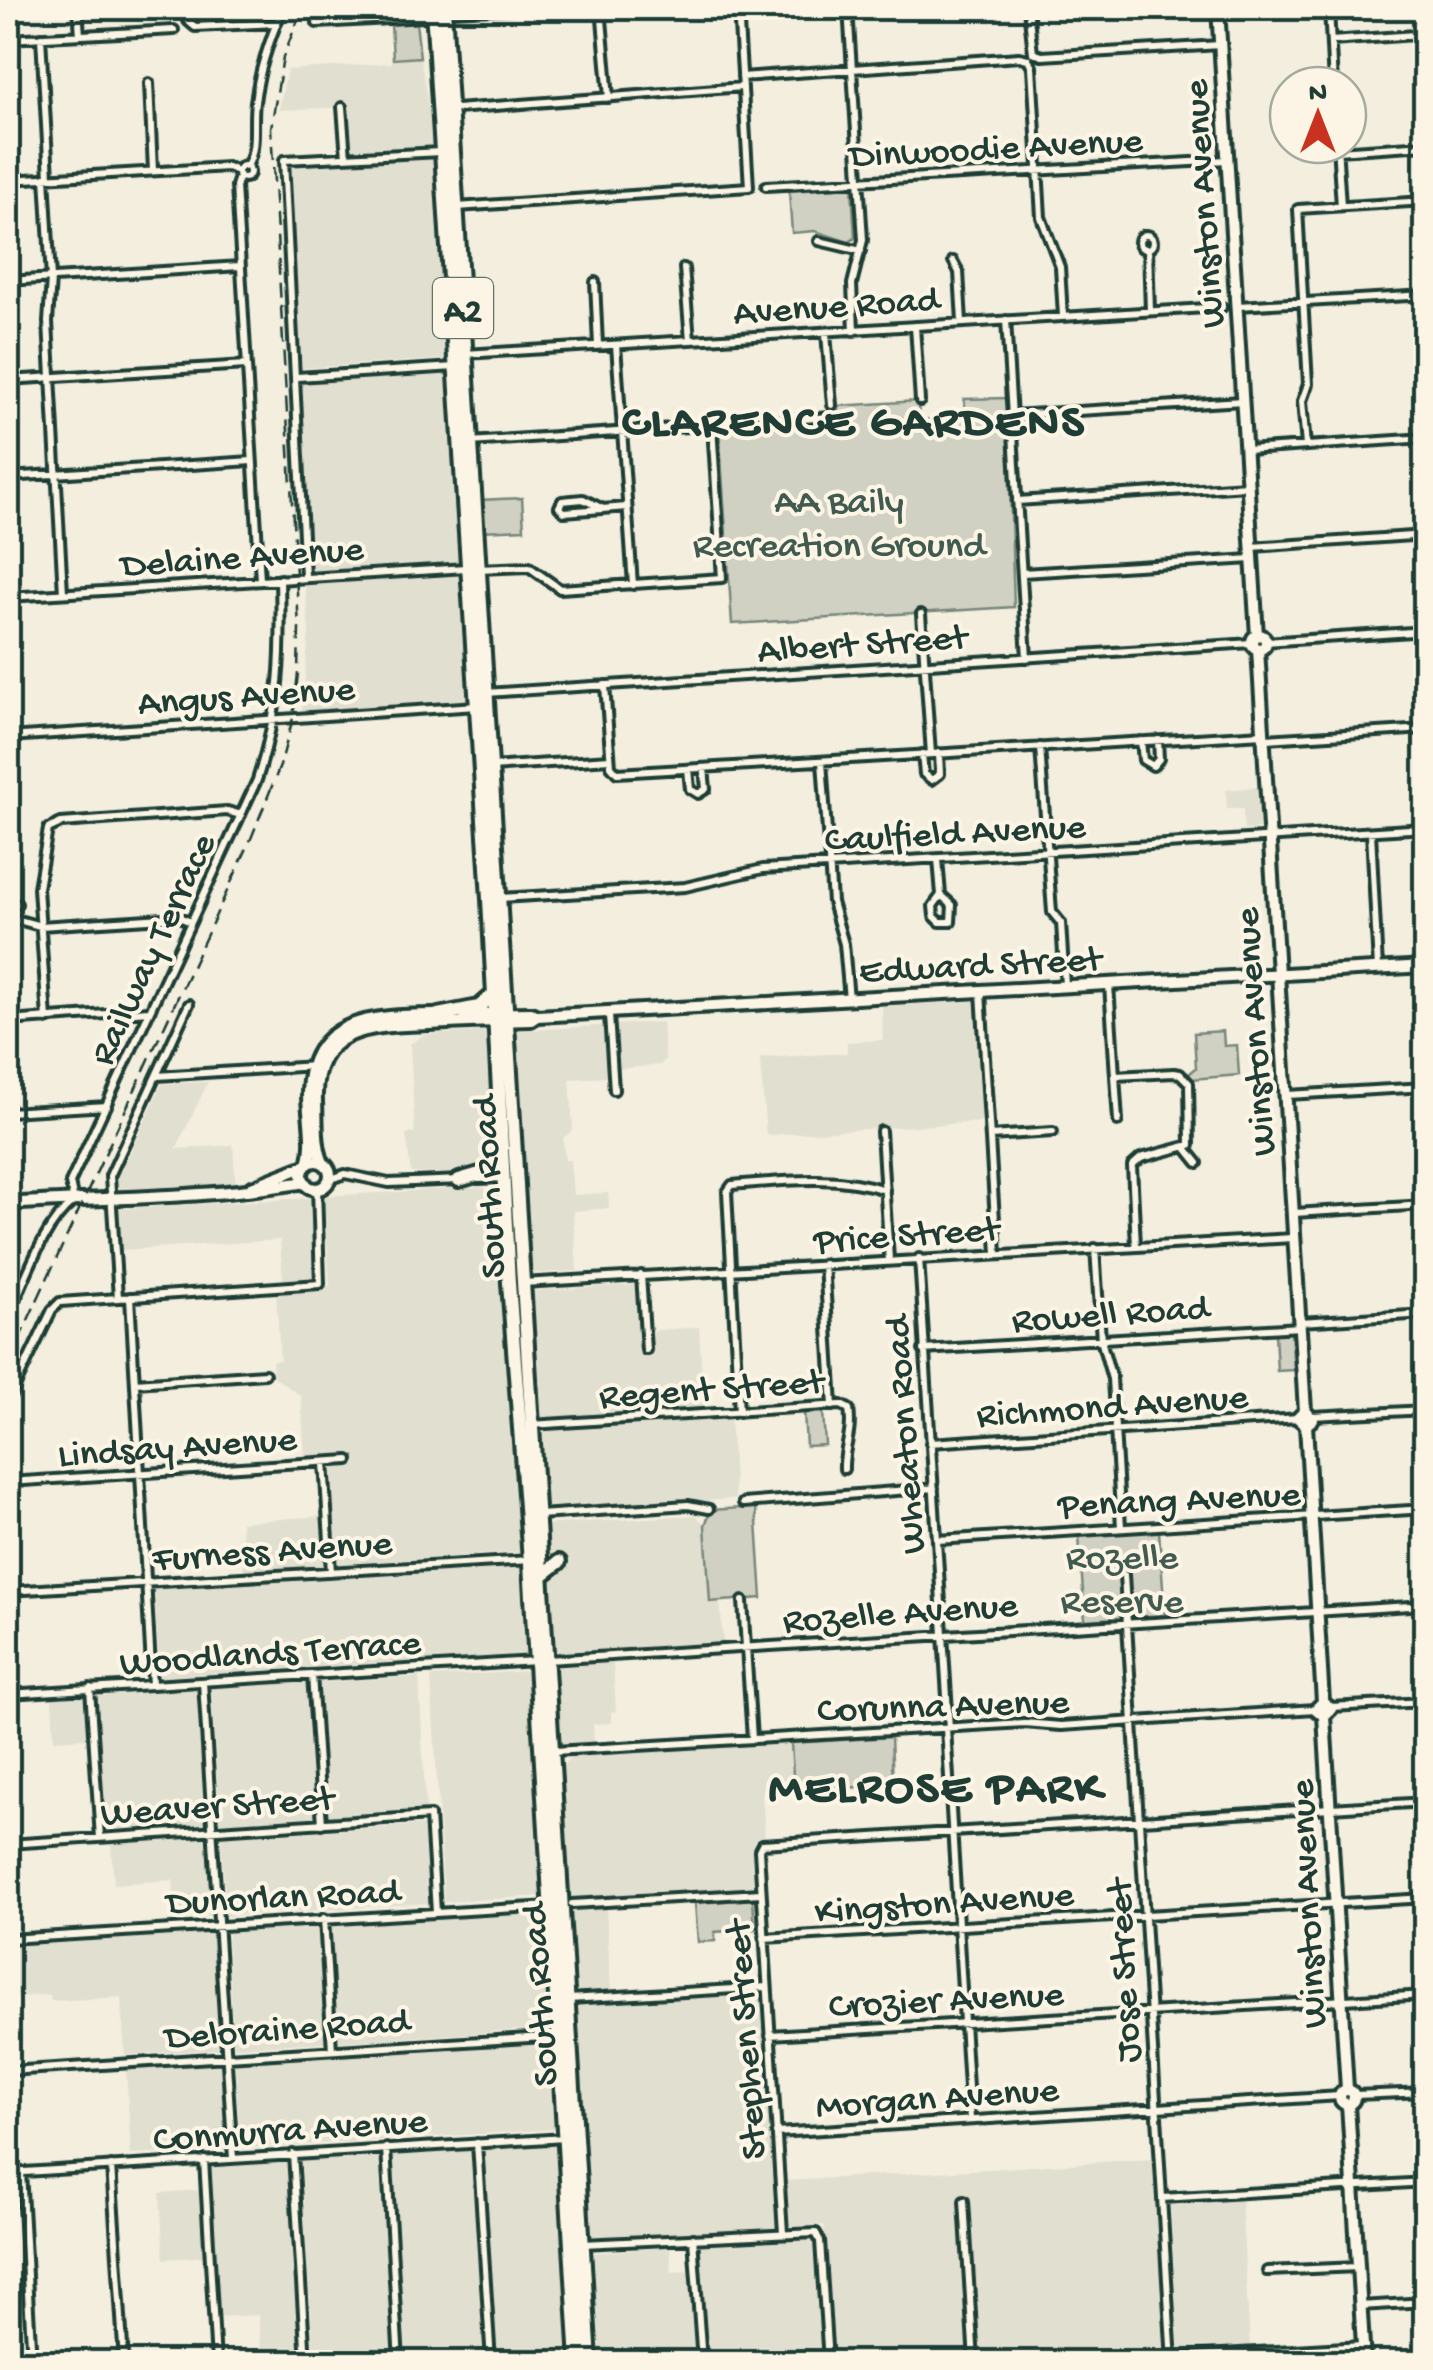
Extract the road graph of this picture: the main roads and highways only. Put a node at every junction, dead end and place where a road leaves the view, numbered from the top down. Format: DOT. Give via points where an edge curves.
graph roads {
  1 [pos="449,9"];
  2 [pos="428,11"];
  3 [pos="441,47"];
  4 [pos="442,152"];
  5 [pos="455,174"];
  6 [pos="461,361"];
  7 [pos="495,899"];
  8 [pos="494,994"];
  9 [pos="438,1015"];
  10 [pos="501,1017"];
  11 [pos="502,1156"];
  12 [pos="510,1178"];
  13 [pos="480,1179"];
  14 [pos="459,1180"];
  15 [pos="504,1198"];
  16 [pos="526,1426"];
  17 [pos="535,1559"];
  18 [pos="559,1562"];
  19 [pos="541,1576"];
  20 [pos="541,1660"];
  21 [pos="546,1751"];
  22 [pos="561,1905"];
  23 [pos="577,2245"];
  24 [pos="578,2362"];
  25 [pos="590,2362"];
  1 -- 3 [label="highway, South Road / A2"];
  1 -- 5 [label="highway"];
  2 -- 3 [label="highway, South Road / A2"];
  2 -- 4 [label="highway"];
  3 -- 4 [label="highway, South Road / A2"];
  3 -- 5 [label="highway, South Road / A2"];
  4 -- 6 [label="highway, South Road / A2"];
  5 -- 6 [label="highway, South Road / A2"];
  6 -- 7 [label="highway, South Road / A2"];
  7 -- 8 [label="highway, South Road / A2"];
  7 -- 10 [label="highway, South Road / A2"];
  8 -- 9 [label="highway" via="479,1007"];
  8 -- 10 [label="highway, South Road / A2"];
  10 -- 11 [label="highway, South Road / A2"];
  10 -- 12 [label="highway, South Road / A2"];
  11 -- 12 [label="highway, South Road / A2"];
  11 -- 14 [label="highway" via="490,1170"];
  12 -- 15 [label="highway, South Road / A2"];
  12 -- 16 [label="highway, South Road / A2"];
  13 -- 15 [label="highway"];
  15 -- 16 [label="highway, South Road / A2"];
  16 -- 17 [label="highway, South Road / A2"];
  16 -- 17 [label="highway, South Road / A2" via="538,1514"];
  17 -- 19 [label="highway, South Road / A2"];
  17 -- 20 [label="highway, South Road / A2"];
  18 -- 19 [label="highway"];
  19 -- 20 [label="highway, South Road / A2"];
  20 -- 21 [label="highway, South Road / A2"];
  21 -- 22 [label="highway, South Road / A2"];
  21 -- 22 [label="highway, South Road / A2"];
  22 -- 23 [label="highway, South Road / A2"];
  23 -- 24 [label="highway, South Road / A2"];
  23 -- 25 [label="highway, South Road / A2"];
}
